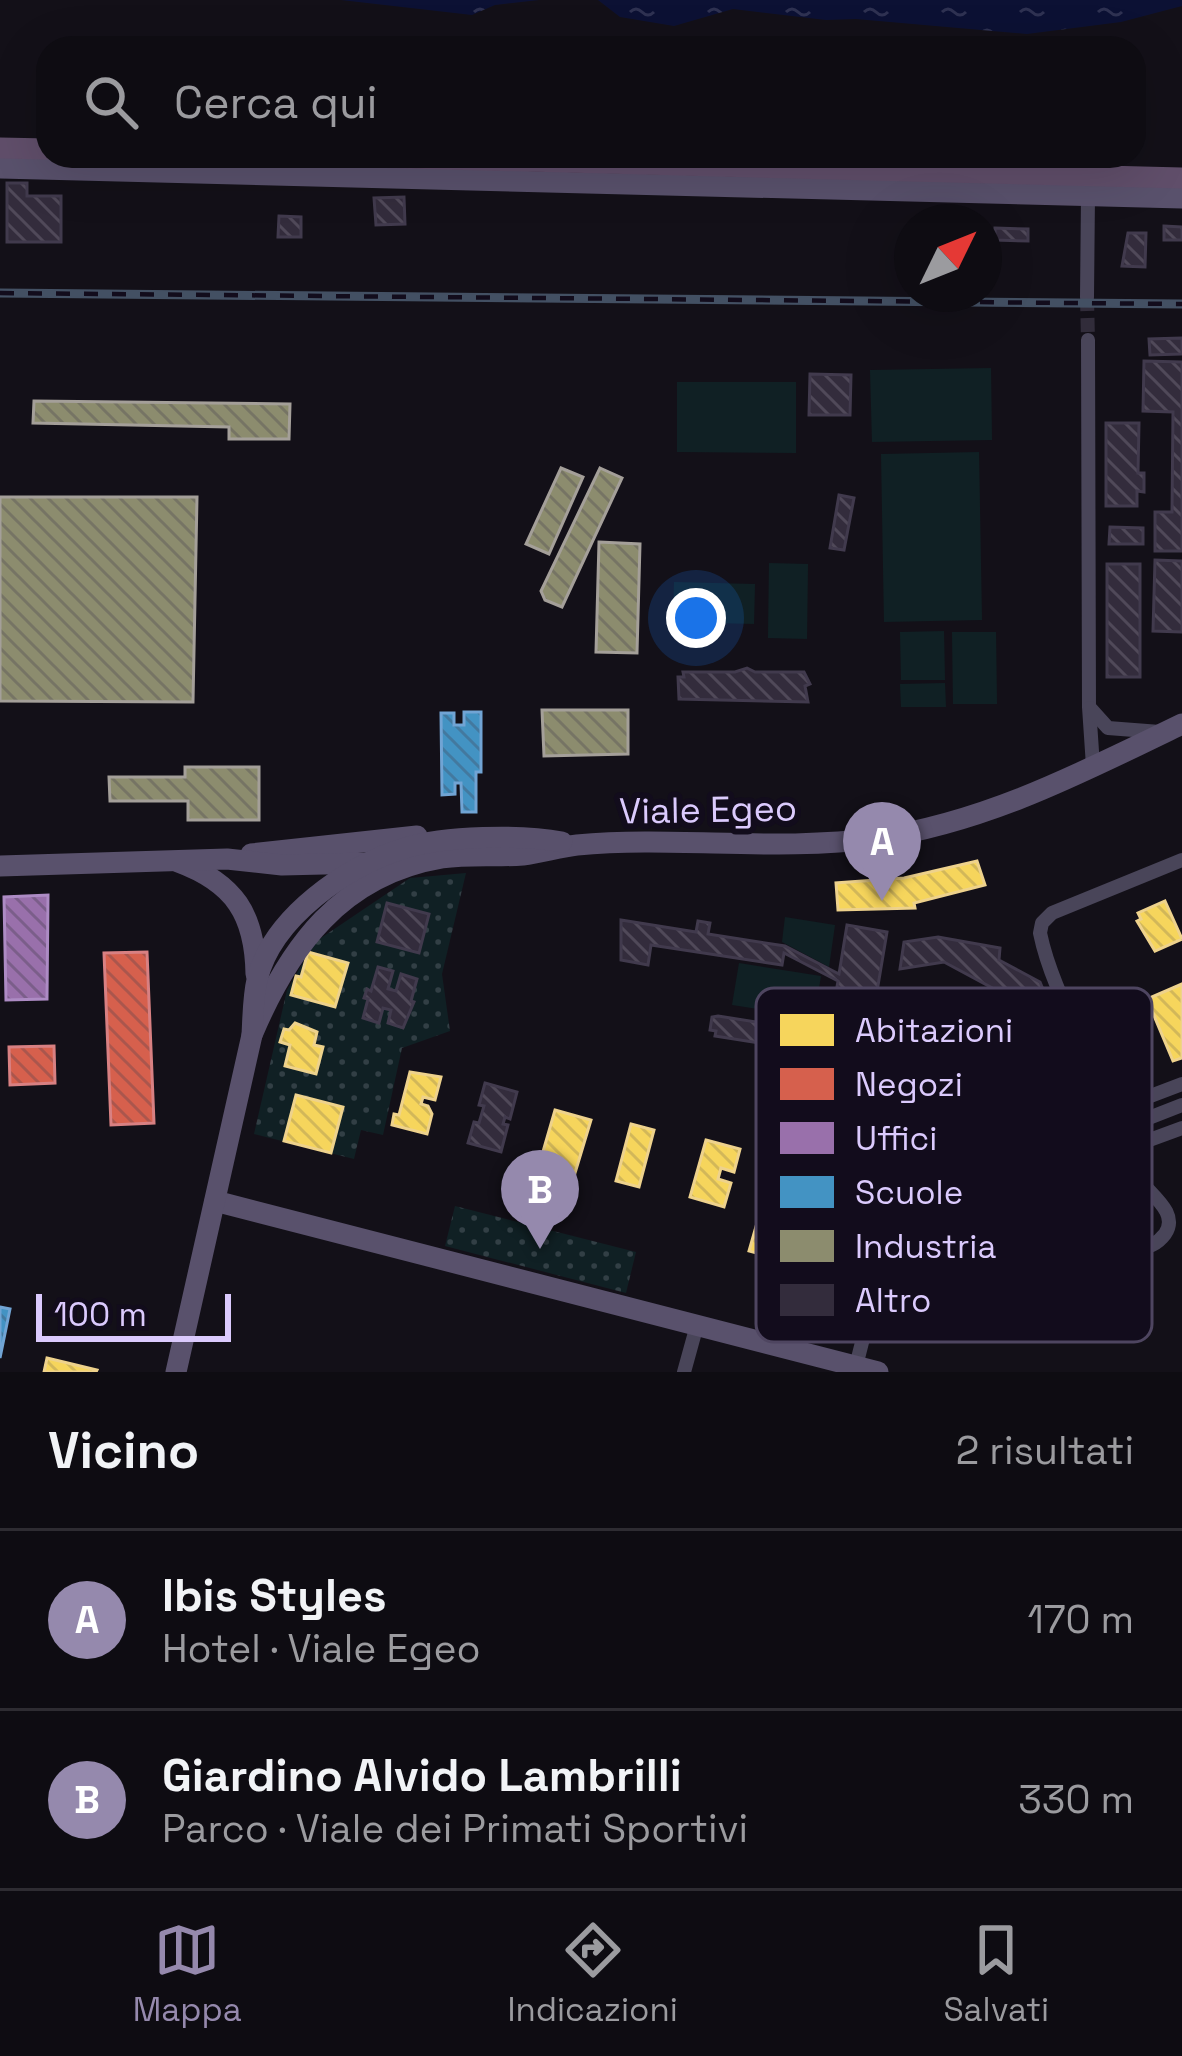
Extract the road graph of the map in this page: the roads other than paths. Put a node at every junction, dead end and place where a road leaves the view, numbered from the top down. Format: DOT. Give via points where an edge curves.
graph roads {
  1 [pos="0,148"];
  2 [pos="36,149"];
  3 [pos="0,168"];
  4 [pos="795,168"];
  5 [pos="1182,178"];
  6 [pos="1088,195"];
  7 [pos="1182,198"];
  8 [pos="1088,297"];
  9 [pos="1088,340"];
  10 [pos="1089,706"];
  11 [pos="1174,729"];
  12 [pos="1093,766"];
  13 [pos="475,838"];
  14 [pos="339,845"];
  15 [pos="574,845"];
  16 [pos="227,859"];
  17 [pos="172,860"];
  18 [pos="1182,860"];
  19 [pos="371,863"];
  20 [pos="421,863"];
  21 [pos="0,866"];
  22 [pos="367,886"];
  23 [pos="256,981"];
  24 [pos="1060,988"];
  25 [pos="252,1035"];
  26 [pos="1182,1084"];
  27 [pos="1152,1096"];
  28 [pos="1182,1106"];
  29 [pos="1152,1117"];
  30 [pos="1182,1128"];
  31 [pos="1152,1139"];
  32 [pos="1152,1195"];
  33 [pos="215,1201"];
  34 [pos="1152,1243"];
  35 [pos="698,1325"];
  36 [pos="756,1340"];
  37 [pos="763,1342"];
  38 [pos="867,1369"];
  39 [pos="176,1372"];
  40 [pos="684,1372"];
  1 -- 2 [label="main road"];
  3 -- 6 [label="main road"];
  4 -- 5 [label="main road"];
  6 -- 7 [label="main road"];
  6 -- 8 [label="street"];
  9 -- 10 [label="street"];
  10 -- 11 [label="street" via="1108,728"];
  10 -- 12 [label="street"];
  11 -- 12 [label="main road, Viale Egeo"];
  12 -- 15 [label="main road, Viale Egeo" via="988,812 877,838"];
  13 -- 14 [label="main road"];
  13 -- 15 [label="main road, Viale Egeo"];
  13 -- 19 [label="main road, Viale Egeo" via="412,846"];
  14 -- 16 [label="main road"];
  14 -- 19 [label="main road" via="362,851"];
  15 -- 20 [label="main road, Viale Egeo"];
  16 -- 17 [label="main road"];
  16 -- 19 [label="main road"];
  17 -- 21 [label="main road"];
  17 -- 23 [label="main road" via="217,881 243,910 254,935"];
  18 -- 24 [label="street" via="1042,923"];
  19 -- 20 [label="main road, Viale Egeo"];
  19 -- 22 [label="main road"];
  19 -- 23 [label="main road, Viale Egeo" via="301,911"];
  20 -- 22 [label="main road, Viale Egeo"];
  22 -- 25 [label="main road, Viale Egeo" via="303,938"];
  23 -- 25 [label="main road, Viale Egeo"];
  25 -- 33 [label="main road, Viale Egeo"];
  26 -- 27 [label="street"];
  28 -- 29 [label="street"];
  30 -- 31 [label="street"];
  32 -- 34 [label="street" via="1169,1226"];
  33 -- 35 [label="main road"];
  33 -- 39 [label="main road, Viale Egeo"];
  35 -- 36 [label="main road"];
  35 -- 40 [label="street"];
  37 -- 38 [label="main road"];
}
